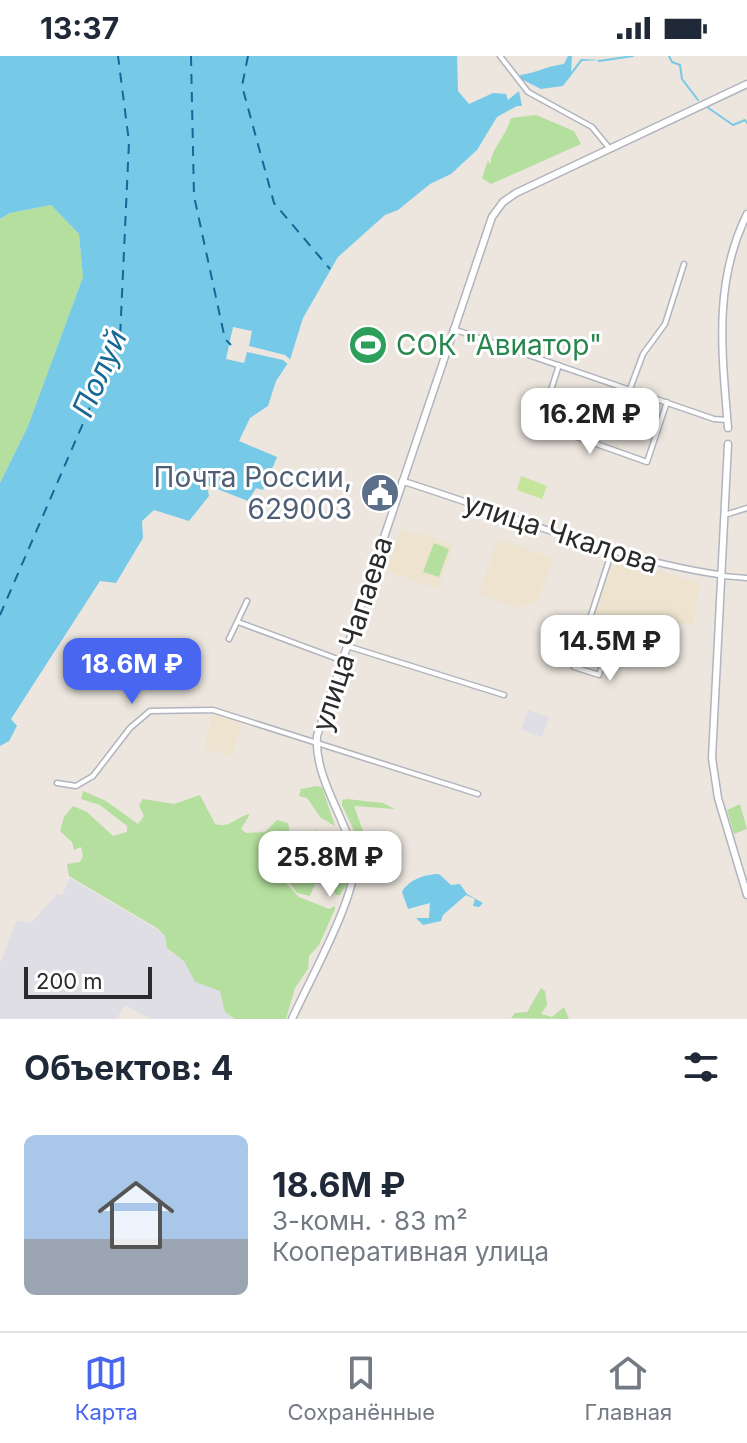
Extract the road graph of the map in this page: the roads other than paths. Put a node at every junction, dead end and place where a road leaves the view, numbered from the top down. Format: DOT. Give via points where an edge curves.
graph roads {
  1 [pos="500,56"];
  2 [pos="747,84"];
  3 [pos="610,149"];
  4 [pos="747,214"];
  5 [pos="684,264"];
  6 [pos="453,329"];
  7 [pos="559,365"];
  8 [pos="630,389"];
  9 [pos="667,402"];
  10 [pos="727,424"];
  11 [pos="728,444"];
  12 [pos="401,481"];
  13 [pos="747,508"];
  14 [pos="728,514"];
  15 [pos="612,551"];
  16 [pos="723,576"];
  17 [pos="747,578"];
  18 [pos="247,601"];
  19 [pos="238,622"];
  20 [pos="611,638"];
  21 [pos="229,639"];
  22 [pos="347,646"];
  23 [pos="343,661"];
  24 [pos="504,695"];
  25 [pos="317,742"];
  26 [pos="57,783"];
  27 [pos="478,794"];
  28 [pos="747,895"];
  29 [pos="292,1019"];
  1 -- 3 [label="street" via="528,92 592,127"];
  2 -- 3 [label="main road, улица Чапаева"];
  3 -- 6 [label="main road, улица Чапаева" via="499,206"];
  4 -- 10 [label="main road" via="729,259 721,303"];
  5 -- 8 [label="street" via="665,324 643,354"];
  6 -- 7 [label="street"];
  6 -- 12 [label="main road, улица Чапаева"];
  7 -- 8 [label="street"];
  7 -- 9 [label="street" via="540,424 647,462"];
  8 -- 9 [label="street"];
  9 -- 10 [label="street"];
  11 -- 14 [label="main road"];
  12 -- 15 [label="street, улица Чкалова"];
  12 -- 22 [label="main road, улица Чапаева"];
  13 -- 14 [label="street"];
  14 -- 16 [label="main road"];
  15 -- 16 [label="street, улица Чкалова" via="669,568"];
  15 -- 20 [label="street" via="574,667 599,675"];
  16 -- 17 [label="street"];
  16 -- 28 [label="main road" via="713,767"];
  18 -- 19 [label="street"];
  19 -- 21 [label="street"];
  19 -- 23 [label="street"];
  22 -- 23 [label="main road, улица Чапаева"];
  22 -- 24 [label="street"];
  23 -- 25 [label="main road, улица Чапаева"];
  25 -- 26 [label="street" via="225,712 150,711 93,776 76,786"];
  25 -- 27 [label="street"];
  25 -- 29 [label="main road, улица Чапаева" via="355,874"];
}
